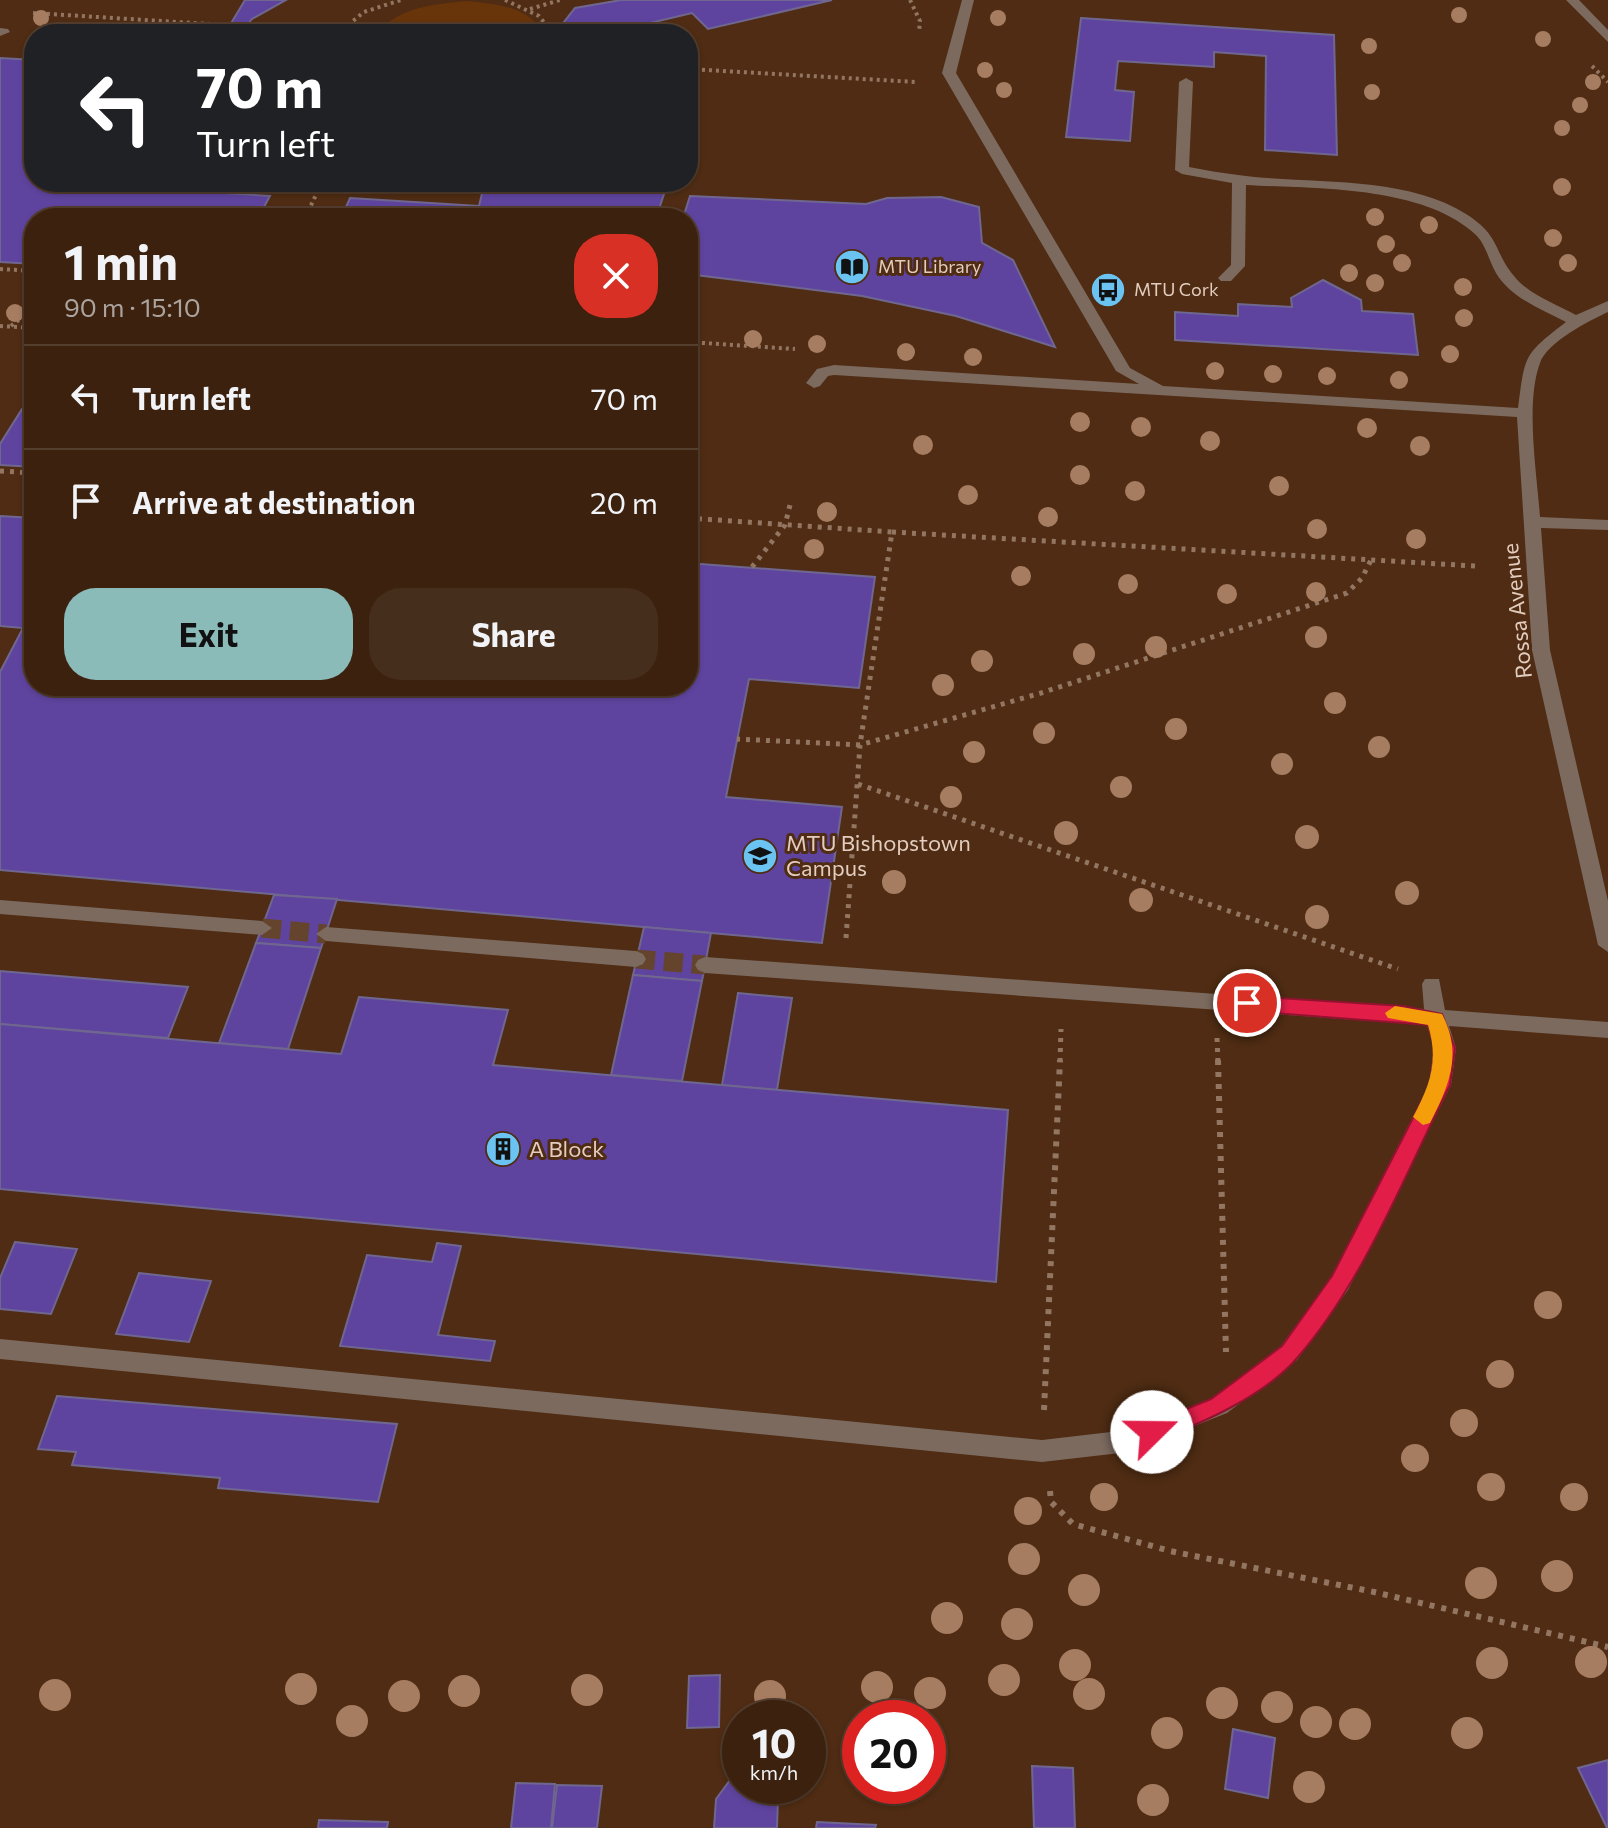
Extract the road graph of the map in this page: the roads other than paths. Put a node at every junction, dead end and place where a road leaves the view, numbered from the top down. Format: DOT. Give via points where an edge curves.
graph roads {
  1 [pos="968,0"];
  2 [pos="1571,2"];
  3 [pos="1608,38"];
  4 [pos="1186,82"];
  5 [pos="1239,180"];
  6 [pos="1226,278"];
  7 [pos="1608,306"];
  8 [pos="1576,321"];
  9 [pos="814,383"];
  10 [pos="1166,392"];
  11 [pos="1525,413"];
  12 [pos="1532,522"];
  13 [pos="1608,525"];
  14 [pos="0,907"];
  15 [pos="262,928"];
  16 [pos="326,934"];
  17 [pos="1608,945"];
  18 [pos="636,959"];
  19 [pos="705,965"];
  20 [pos="1432,984"];
  21 [pos="1436,1019"];
  22 [pos="1608,1030"];
  23 [pos="0,1349"];
  1 -- 10 [label="street" via="949,73 1124,371"];
  2 -- 3 [label="street"];
  4 -- 5 [label="street" via="1182,170"];
  5 -- 6 [label="street" via="1238,266"];
  5 -- 8 [label="street" via="1379,191 1425,202 1480,231 1496,250 1506,277"];
  7 -- 8 [label="street, Rossa Avenue"];
  8 -- 11 [label="street, Rossa Avenue" via="1532,362"];
  9 -- 10 [label="street" via="823,372 834,370"];
  10 -- 11 [label="street"];
  11 -- 12 [label="street, Rossa Avenue"];
  12 -- 13 [label="street"];
  12 -- 17 [label="street, Rossa Avenue" via="1541,650"];
  14 -- 15 [label="street"];
  16 -- 18 [label="street"];
  19 -- 21 [label="street"];
  20 -- 21 [label="street"];
  21 -- 22 [label="street"];
  21 -- 23 [label="street" via="1445,1048 1440,1085 1340,1283 1289,1353 1219,1406 1129,1441 1042,1451"];
}
